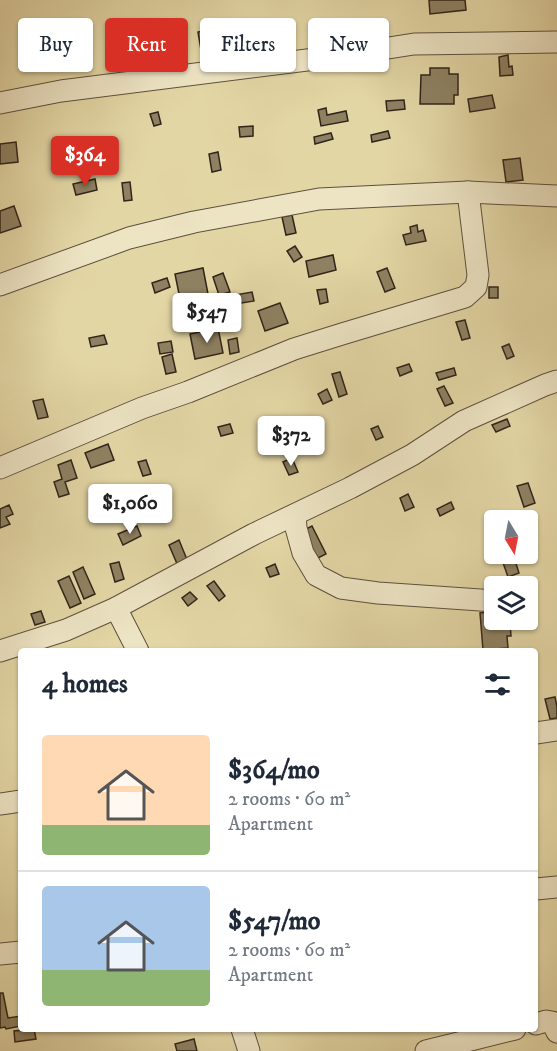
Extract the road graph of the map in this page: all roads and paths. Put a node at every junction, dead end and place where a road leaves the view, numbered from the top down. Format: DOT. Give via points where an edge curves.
graph roads {
  1 [pos="557,42"];
  2 [pos="0,104"];
  3 [pos="468,192"];
  4 [pos="557,196"];
  5 [pos="0,285"];
  6 [pos="557,381"];
  7 [pos="0,468"];
  8 [pos="294,515"];
  9 [pos="484,601"];
  10 [pos="116,608"];
  11 [pos="136,648"];
  12 [pos="0,651"];
  13 [pos="557,730"];
  14 [pos="538,733"];
  15 [pos="18,801"];
  16 [pos="0,804"];
  17 [pos="557,887"];
  18 [pos="538,889"];
  19 [pos="18,952"];
  20 [pos="0,954"];
  21 [pos="538,1023"];
  22 [pos="243,1032"];
  23 [pos="503,1032"];
  24 [pos="557,1032"];
  25 [pos="249,1051"];
  26 [pos="426,1051"];
  1 -- 2 [label="street" via="414,44 61,91"];
  3 -- 4 [label="street"];
  3 -- 5 [label="street" via="319,200 194,222 129,238"];
  3 -- 7 [label="street" via="478,275 476,287 465,297 294,350"];
  6 -- 8 [label="street" via="464,421 412,455"];
  8 -- 9 [label="street" via="303,553 316,575 341,588"];
  8 -- 10 [label="street"];
  10 -- 11 [label="street"];
  10 -- 12 [label="street" via="66,630"];
  13 -- 14 [label="street"];
  15 -- 16 [label="street"];
  17 -- 18 [label="street"];
  19 -- 20 [label="street"];
  21 -- 24 [label="street" via="552,1022"];
  22 -- 25 [label="street"];
  23 -- 26 [label="street"];
}
